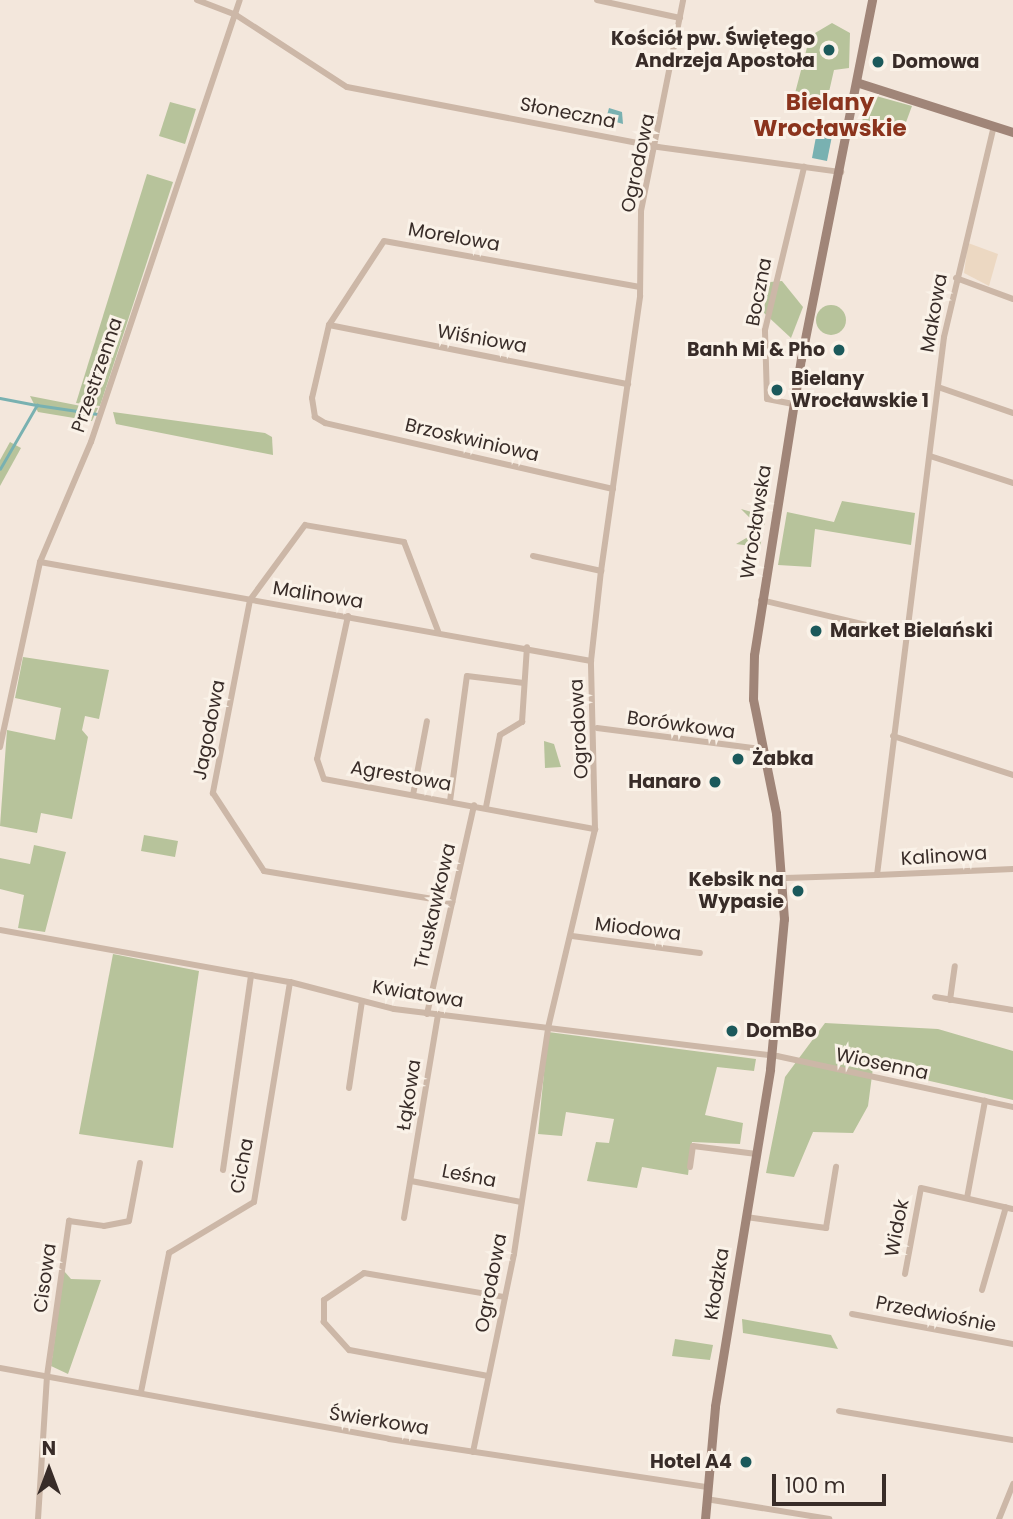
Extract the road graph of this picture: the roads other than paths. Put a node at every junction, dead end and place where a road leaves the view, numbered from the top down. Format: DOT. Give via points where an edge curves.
graph roads {
  1 [pos="197,0"];
  2 [pos="240,0"];
  3 [pos="597,0"];
  4 [pos="683,0"];
  5 [pos="872,0"];
  6 [pos="236,15"];
  7 [pos="680,18"];
  8 [pos="859,83"];
  9 [pos="994,126"];
  10 [pos="1013,132"];
  11 [pos="659,147"];
  12 [pos="803,167"];
  13 [pos="841,173"];
  14 [pos="956,278"];
  15 [pos="640,287"];
  16 [pos="1013,299"];
  17 [pos="329,325"];
  18 [pos="628,384"];
  19 [pos="938,387"];
  20 [pos="793,404"];
  21 [pos="1013,413"];
  22 [pos="325,423"];
  23 [pos="930,456"];
  24 [pos="1013,483"];
  25 [pos="613,489"];
  26 [pos="533,556"];
  27 [pos="40,562"];
  28 [pos="600,571"];
  29 [pos="250,600"];
  30 [pos="761,600"];
  31 [pos="348,616"];
  32 [pos="438,631"];
  33 [pos="905,634"];
  34 [pos="527,647"];
  35 [pos="591,661"];
  36 [pos="524,683"];
  37 [pos="427,721"];
  38 [pos="597,728"];
  39 [pos="893,736"];
  40 [pos="0,747"];
  41 [pos="761,749"];
  42 [pos="1013,775"];
  43 [pos="413,795"];
  44 [pos="450,801"];
  45 [pos="474,805"];
  46 [pos="486,807"];
  47 [pos="595,829"];
  48 [pos="1013,869"];
  49 [pos="877,875"];
  50 [pos="785,878"];
  51 [pos="452,902"];
  52 [pos="0,930"];
  53 [pos="572,936"];
  54 [pos="701,953"];
  55 [pos="955,966"];
  56 [pos="251,975"];
  57 [pos="290,982"];
  58 [pos="934,997"];
  59 [pos="950,1000"];
  60 [pos="362,1001"];
  61 [pos="1013,1010"];
  62 [pos="427,1014"];
  63 [pos="438,1014"];
  64 [pos="548,1028"];
  65 [pos="772,1055"];
  66 [pos="349,1088"];
  67 [pos="985,1101"];
  68 [pos="1013,1107"];
  69 [pos="756,1154"];
  70 [pos="140,1163"];
  71 [pos="690,1167"];
  72 [pos="836,1167"];
  73 [pos="223,1170"];
  74 [pos="411,1181"];
  75 [pos="967,1198"];
  76 [pos="521,1202"];
  77 [pos="1010,1208"];
  78 [pos="746,1217"];
  79 [pos="404,1218"];
  80 [pos="905,1274"];
  81 [pos="982,1290"];
  82 [pos="505,1297"];
  83 [pos="852,1314"];
  84 [pos="1013,1344"];
  85 [pos="0,1368"];
  86 [pos="47,1376"];
  87 [pos="488,1376"];
  88 [pos="141,1392"];
  89 [pos="839,1411"];
  90 [pos="1013,1440"];
  91 [pos="473,1452"];
  92 [pos="1013,1484"];
  93 [pos="707,1487"];
  94 [pos="706,1500"];
  95 [pos="38,1519"];
  96 [pos="705,1519"];
  97 [pos="829,1519"];
  98 [pos="999,1519"];
  1 -- 6 [label="street"];
  2 -- 6 [label="street, Przestrzenna"];
  3 -- 7 [label="street"];
  4 -- 7 [label="street, Ogrodowa"];
  5 -- 8 [label="main road, Wrocławska"];
  6 -- 11 [label="street, Słoneczna" via="332,82"];
  6 -- 27 [label="street, Przestrzenna" via="91,442"];
  7 -- 11 [label="street, Ogrodowa"];
  8 -- 9 [label="main road"];
  8 -- 13 [label="main road, Wrocławska"];
  9 -- 10 [label="main road"];
  9 -- 14 [label="street, Makowa"];
  11 -- 12 [label="street, Słoneczna"];
  11 -- 15 [label="street, Ogrodowa" via="641,211"];
  12 -- 13 [label="street, Słoneczna"];
  12 -- 20 [label="street, Boczna" via="765,330 766,399"];
  13 -- 20 [label="main road, Wrocławska"];
  14 -- 16 [label="street"];
  14 -- 19 [label="street, Makowa"];
  15 -- 17 [label="street, Morelowa" via="384,241"];
  15 -- 18 [label="street, Ogrodowa"];
  17 -- 18 [label="street, Wiśniowa"];
  17 -- 22 [label="street, Morelowa" via="312,405"];
  18 -- 25 [label="street, Ogrodowa"];
  19 -- 21 [label="street"];
  19 -- 23 [label="street, Makowa"];
  20 -- 30 [label="main road, Wrocławska"];
  22 -- 25 [label="street, Brzoskwiniowa"];
  23 -- 24 [label="street"];
  23 -- 33 [label="street, Makowa"];
  25 -- 28 [label="street, Ogrodowa"];
  26 -- 28 [label="street"];
  27 -- 29 [label="street, Malinowa"];
  27 -- 40 [label="street, Przestrzenna"];
  28 -- 35 [label="street, Ogrodowa"];
  29 -- 31 [label="street, Malinowa"];
  29 -- 32 [label="street" via="305,525 404,542"];
  29 -- 51 [label="street, Jagodowa" via="214,793 264,871"];
  30 -- 33 [label="street"];
  30 -- 41 [label="main road, Wrocławska" via="753,674"];
  31 -- 32 [label="street, Malinowa"];
  31 -- 43 [label="street, Agrestowa" via="319,771 324,779"];
  32 -- 34 [label="street, Malinowa"];
  33 -- 39 [label="street, Makowa"];
  34 -- 35 [label="street, Malinowa"];
  34 -- 36 [label="street"];
  35 -- 38 [label="street, Ogrodowa"];
  36 -- 44 [label="street" via="467,676"];
  36 -- 46 [label="street" via="522,722 500,735"];
  37 -- 43 [label="street"];
  38 -- 41 [label="street, Borówkowa"];
  38 -- 47 [label="street, Ogrodowa"];
  39 -- 42 [label="street"];
  39 -- 49 [label="street, Makowa"];
  41 -- 50 [label="main road, Wrocławska"];
  43 -- 44 [label="street, Agrestowa"];
  44 -- 45 [label="street, Agrestowa"];
  45 -- 46 [label="street, Agrestowa"];
  45 -- 51 [label="street, Truskawkowa"];
  46 -- 47 [label="street, Agrestowa"];
  47 -- 53 [label="street, Ogrodowa"];
  48 -- 49 [label="street, Kalinowa"];
  49 -- 50 [label="street"];
  50 -- 65 [label="main road, Wrocławska"];
  51 -- 62 [label="street, Truskawkowa"];
  52 -- 56 [label="street, Kwiatowa"];
  53 -- 54 [label="street, Miodowa"];
  53 -- 64 [label="street, Ogrodowa"];
  55 -- 59 [label="street"];
  56 -- 57 [label="street, Kwiatowa"];
  56 -- 73 [label="street"];
  57 -- 60 [label="street, Kwiatowa"];
  57 -- 88 [label="street, Cicha" via="254,1202 169,1253"];
  58 -- 59 [label="street"];
  59 -- 61 [label="street"];
  60 -- 62 [label="street, Kwiatowa"];
  60 -- 66 [label="street"];
  62 -- 63 [label="street, Kwiatowa"];
  63 -- 64 [label="street, Kwiatowa"];
  63 -- 74 [label="street, Łąkowa"];
  64 -- 65 [label="street, Kwiatowa"];
  64 -- 76 [label="street, Ogrodowa"];
  65 -- 67 [label="street, Wiosenna"];
  65 -- 69 [label="main road, Kłodzka"];
  67 -- 68 [label="street, Wiosenna"];
  67 -- 75 [label="street"];
  69 -- 71 [label="street" via="693,1146"];
  69 -- 78 [label="main road, Kłodzka"];
  70 -- 86 [label="street, Cisowa" via="129,1221 104,1227 69,1221"];
  72 -- 78 [label="street" via="826,1228"];
  74 -- 76 [label="street, Leśna"];
  74 -- 79 [label="street, Łąkowa"];
  75 -- 77 [label="street"];
  75 -- 80 [label="street, Widok" via="921,1188"];
  76 -- 82 [label="street, Ogrodowa"];
  77 -- 81 [label="street"];
  78 -- 93 [label="main road, Kłodzka"];
  82 -- 87 [label="street, Ogrodowa"];
  82 -- 87 [label="street" via="365,1273 324,1300 324,1322 349,1350"];
  83 -- 84 [label="street, Przedwiośnie"];
  85 -- 86 [label="street, Świerkowa"];
  86 -- 88 [label="street, Świerkowa"];
  86 -- 95 [label="street"];
  87 -- 91 [label="street, Ogrodowa"];
  88 -- 91 [label="street, Świerkowa"];
  89 -- 90 [label="street"];
  91 -- 93 [label="street, Świerkowa"];
  92 -- 98 [label="street"];
  93 -- 94 [label="main road, Kłodzka"];
  94 -- 96 [label="main road, Kłodzka"];
  94 -- 97 [label="street"];
}
